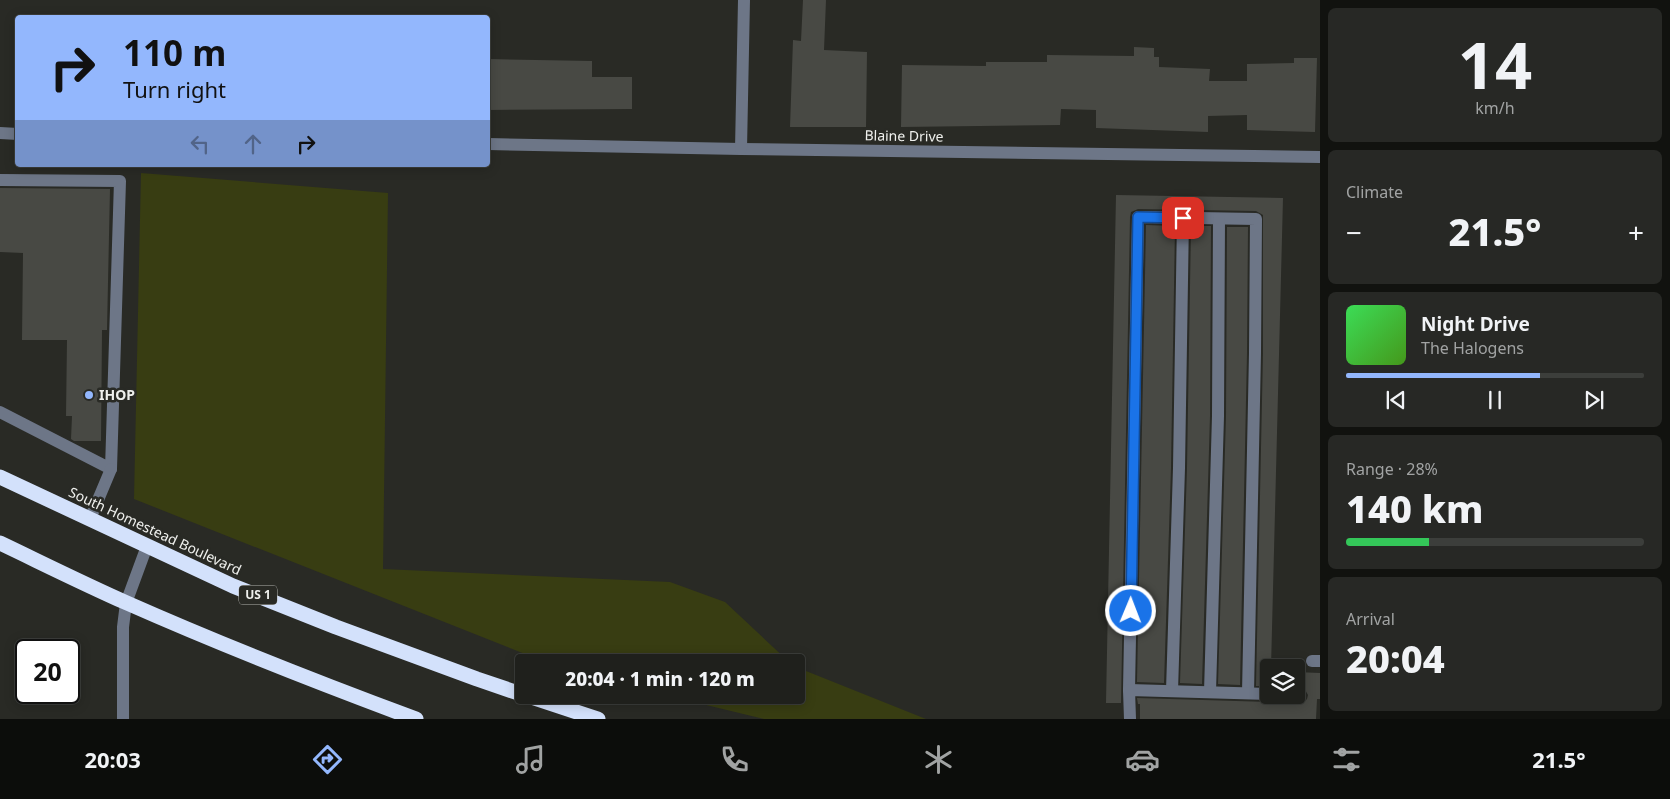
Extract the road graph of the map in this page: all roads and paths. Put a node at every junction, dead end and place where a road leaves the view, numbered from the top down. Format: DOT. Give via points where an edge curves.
graph roads {
  1 [pos="744,0"];
  2 [pos="0,133"];
  3 [pos="15,134"];
  4 [pos="490,144"];
  5 [pos="741,149"];
  6 [pos="1320,157"];
  7 [pos="0,180"];
  8 [pos="1183,218"];
  9 [pos="1220,219"];
  10 [pos="0,412"];
  11 [pos="111,469"];
  12 [pos="0,477"];
  13 [pos="90,519"];
  14 [pos="0,543"];
  15 [pos="147,546"];
  16 [pos="126,603"];
  17 [pos="1129,690"];
  18 [pos="1172,691"];
  19 [pos="515,692"];
  20 [pos="1210,692"];
  21 [pos="1248,693"];
  22 [pos="1260,694"];
  23 [pos="552,704"];
  24 [pos="123,719"];
  25 [pos="416,719"];
  26 [pos="598,719"];
  27 [pos="1130,719"];
  1 -- 5 [label="street"];
  2 -- 3 [label="street"];
  4 -- 5 [label="street, Blaine Drive"];
  5 -- 6 [label="street, Blaine Drive"];
  7 -- 11 [label="street" via="120,181"];
  8 -- 9 [label="street"];
  8 -- 17 [label="street" via="1138,217"];
  8 -- 18 [label="street" via="1180,458"];
  9 -- 20 [label="street"];
  9 -- 21 [label="street" via="1256,219"];
  10 -- 11 [label="street"];
  11 -- 13 [label="street"];
  12 -- 13 [label="highway, South Homestead Boulevard / US 1"];
  13 -- 15 [label="highway, South Homestead Boulevard / US 1"];
  14 -- 16 [label="highway"];
  15 -- 16 [label="street"];
  15 -- 19 [label="highway, South Homestead Boulevard / US 1" via="233,586 336,627"];
  16 -- 24 [label="street"];
  16 -- 25 [label="highway"];
  17 -- 18 [label="street"];
  17 -- 27 [label="street"];
  18 -- 20 [label="street"];
  20 -- 21 [label="street"];
  21 -- 22 [label="street"];
  23 -- 26 [label="highway, South Homestead Boulevard / US 1"];
}
